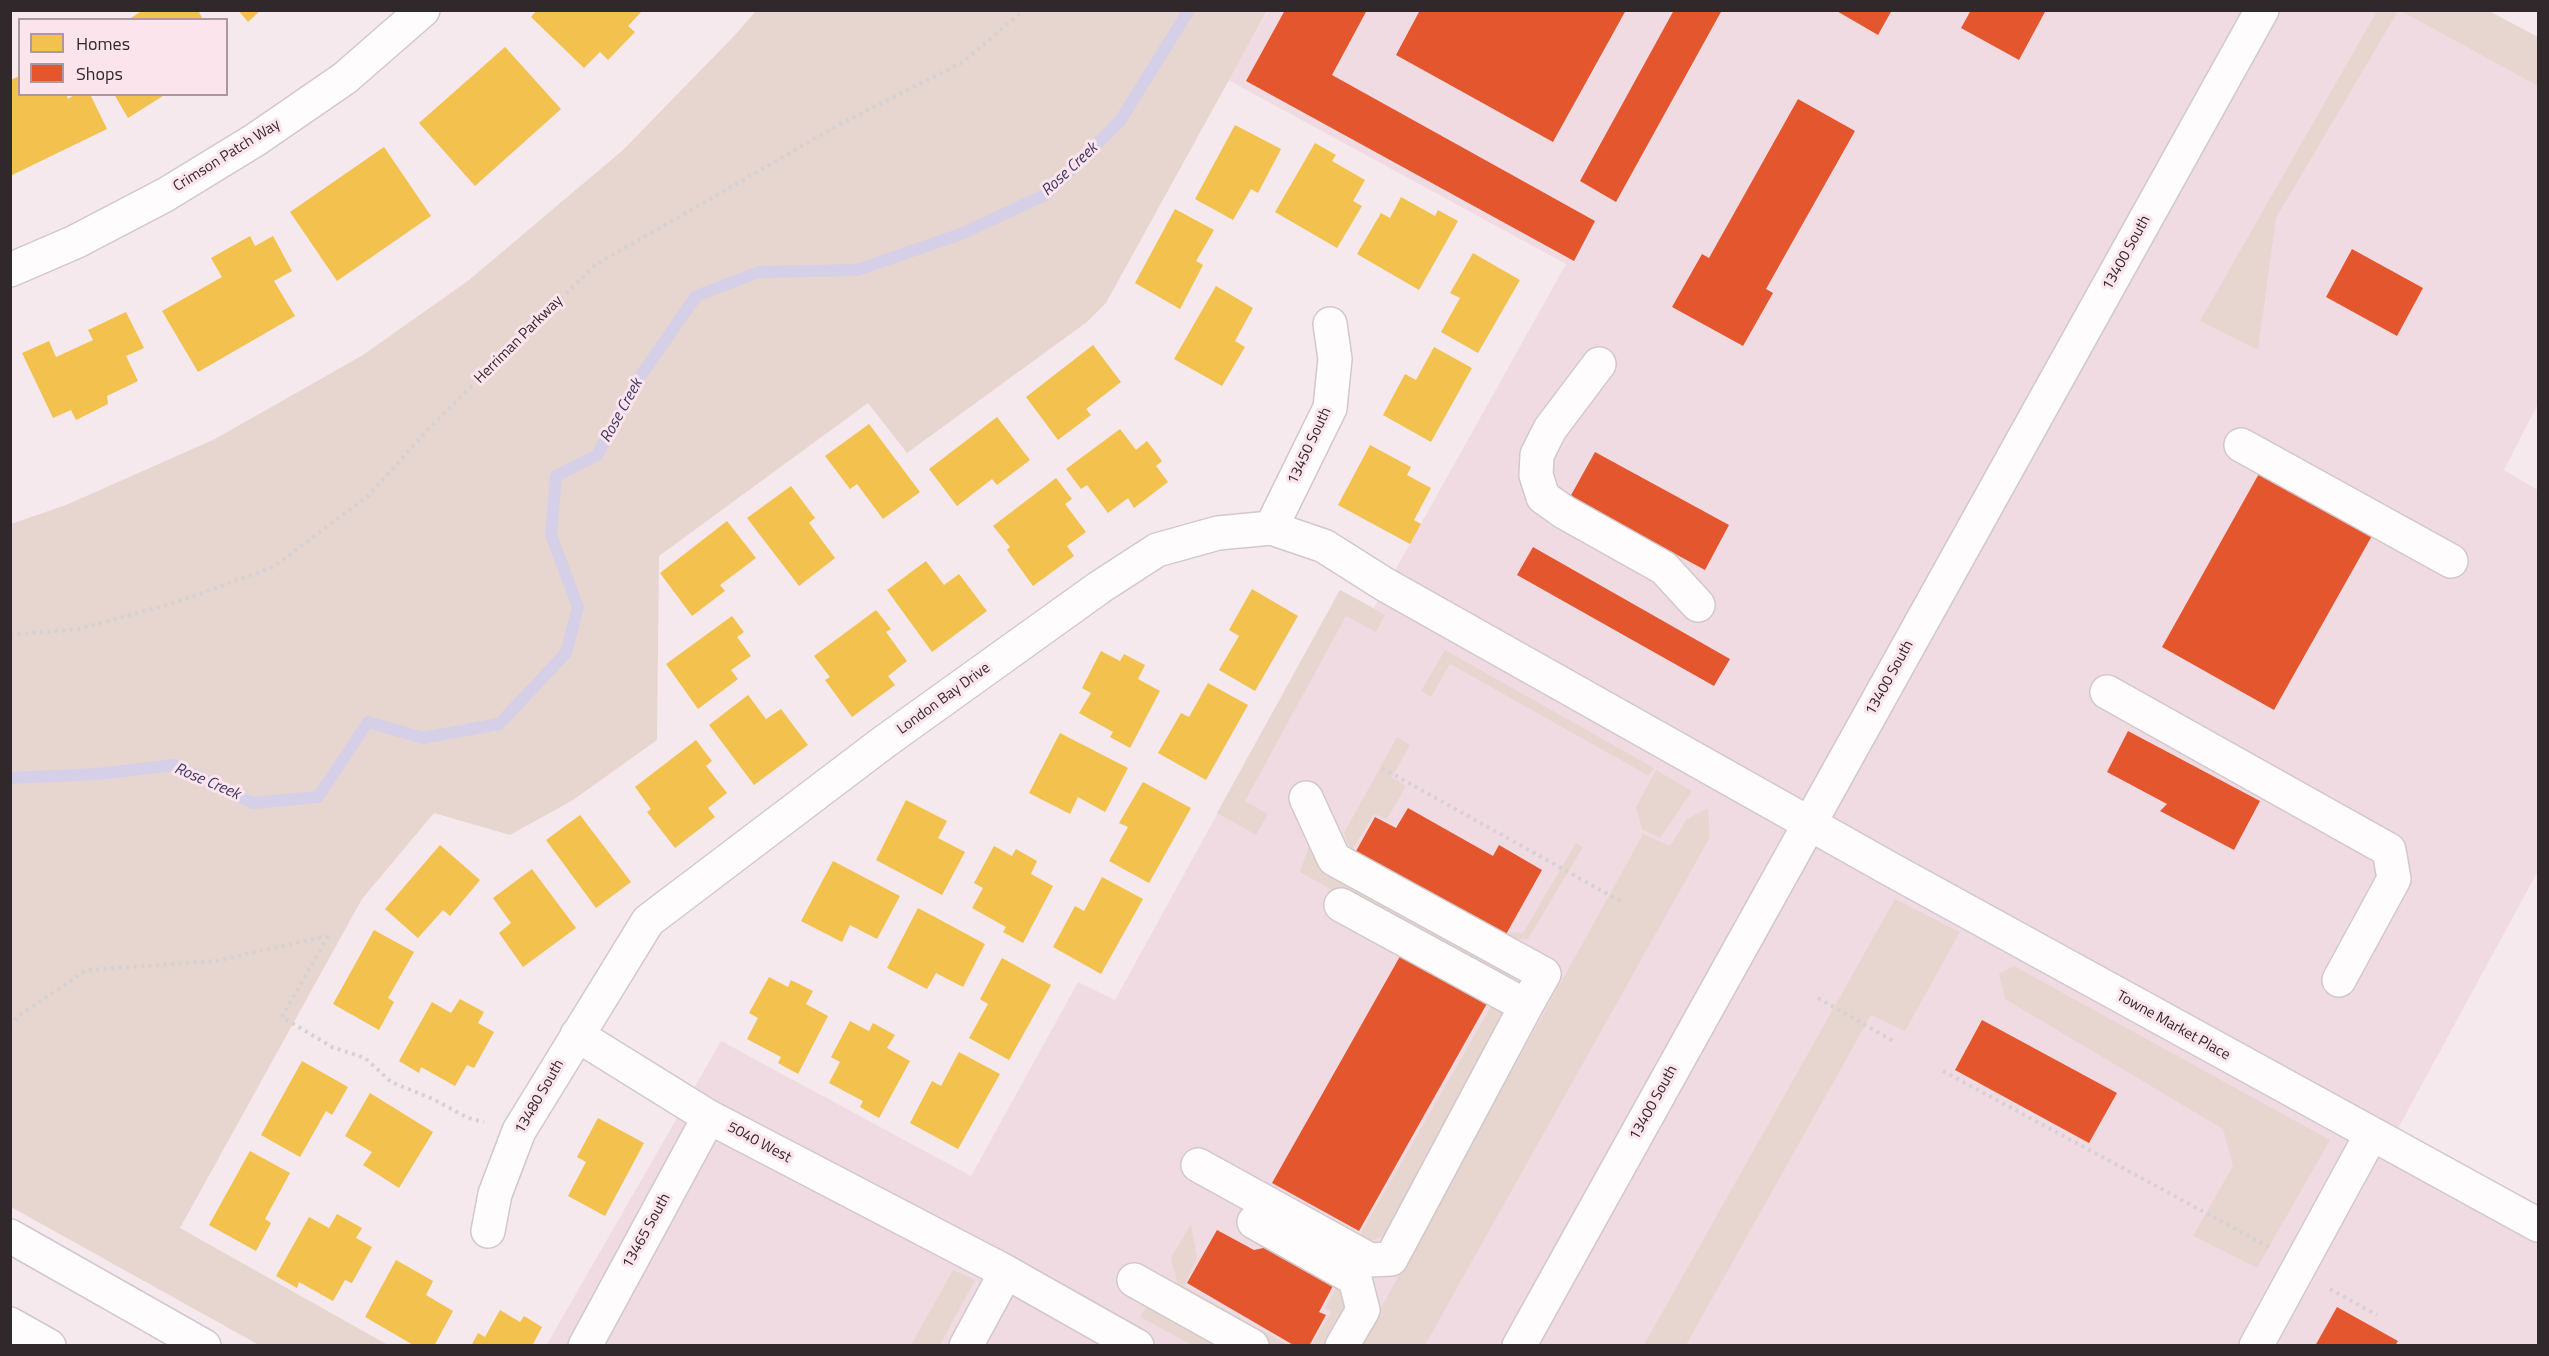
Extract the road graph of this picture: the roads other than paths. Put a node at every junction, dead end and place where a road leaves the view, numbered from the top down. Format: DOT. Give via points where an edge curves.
graph roads {
  1 [pos="423,10"];
  2 [pos="2262,10"];
  3 [pos="10,270"];
  4 [pos="1330,324"];
  5 [pos="1599,364"];
  6 [pos="2241,445"];
  7 [pos="1271,528"];
  8 [pos="2451,561"];
  9 [pos="1383,584"];
  10 [pos="1698,605"];
  11 [pos="2107,692"];
  12 [pos="1306,798"];
  13 [pos="1810,824"];
  14 [pos="1341,905"];
  15 [pos="2338,980"];
  16 [pos="1526,1006"];
  17 [pos="577,1035"];
  18 [pos="709,1117"];
  19 [pos="2371,1135"];
  20 [pos="2538,1225"];
  21 [pos="488,1231"];
  22 [pos="10,1236"];
  23 [pos="1006,1272"];
  24 [pos="1134,1280"];
  25 [pos="10,1324"];
  26 [pos="49,1346"];
  27 [pos="204,1346"];
  28 [pos="585,1346"];
  29 [pos="966,1346"];
  30 [pos="1137,1346"];
  31 [pos="1252,1346"];
  32 [pos="1342,1346"];
  33 [pos="1519,1346"];
  34 [pos="2256,1346"];
  1 -- 3 [label="street, Crimson Patch Way" via="345,78 255,140 165,195 75,242"];
  2 -- 13 [label="street, 13400 South"];
  4 -- 7 [label="street, 13450 South" via="1335,358 1330,408"];
  5 -- 10 [label="street" via="1550,429 1537,455 1536,475 1544,496 1564,512 1664,568"];
  6 -- 8 [label="street"];
  7 -- 9 [label="street, London Bay Drive" via="1324,546"];
  7 -- 17 [label="street, London Bay Drive" via="1218,533 1157,550 884,742 648,921"];
  9 -- 13 [label="street, Towne Market Place"];
  11 -- 15 [label="street" via="2389,850 2394,879"];
  12 -- 16 [label="street" via="1334,859 1545,974"];
  13 -- 19 [label="street, Towne Market Place"];
  13 -- 33 [label="street, 13400 South"];
  14 -- 16 [label="street"];
  16 -- 32 [label="street" via="1391,1259 1370,1260 1193,1175 1356,1279 1363,1310"];
  17 -- 18 [label="street, 5040 West"];
  17 -- 21 [label="street, 13480 South" via="519,1131 495,1194"];
  18 -- 23 [label="street, 5040 West"];
  18 -- 28 [label="street, 13465 South"];
  19 -- 20 [label="street, Towne Market Place"];
  19 -- 34 [label="street"];
  22 -- 27 [label="street"];
  23 -- 29 [label="street"];
  23 -- 30 [label="street, 5040 West"];
  24 -- 31 [label="street"];
  25 -- 26 [label="street"];
}
